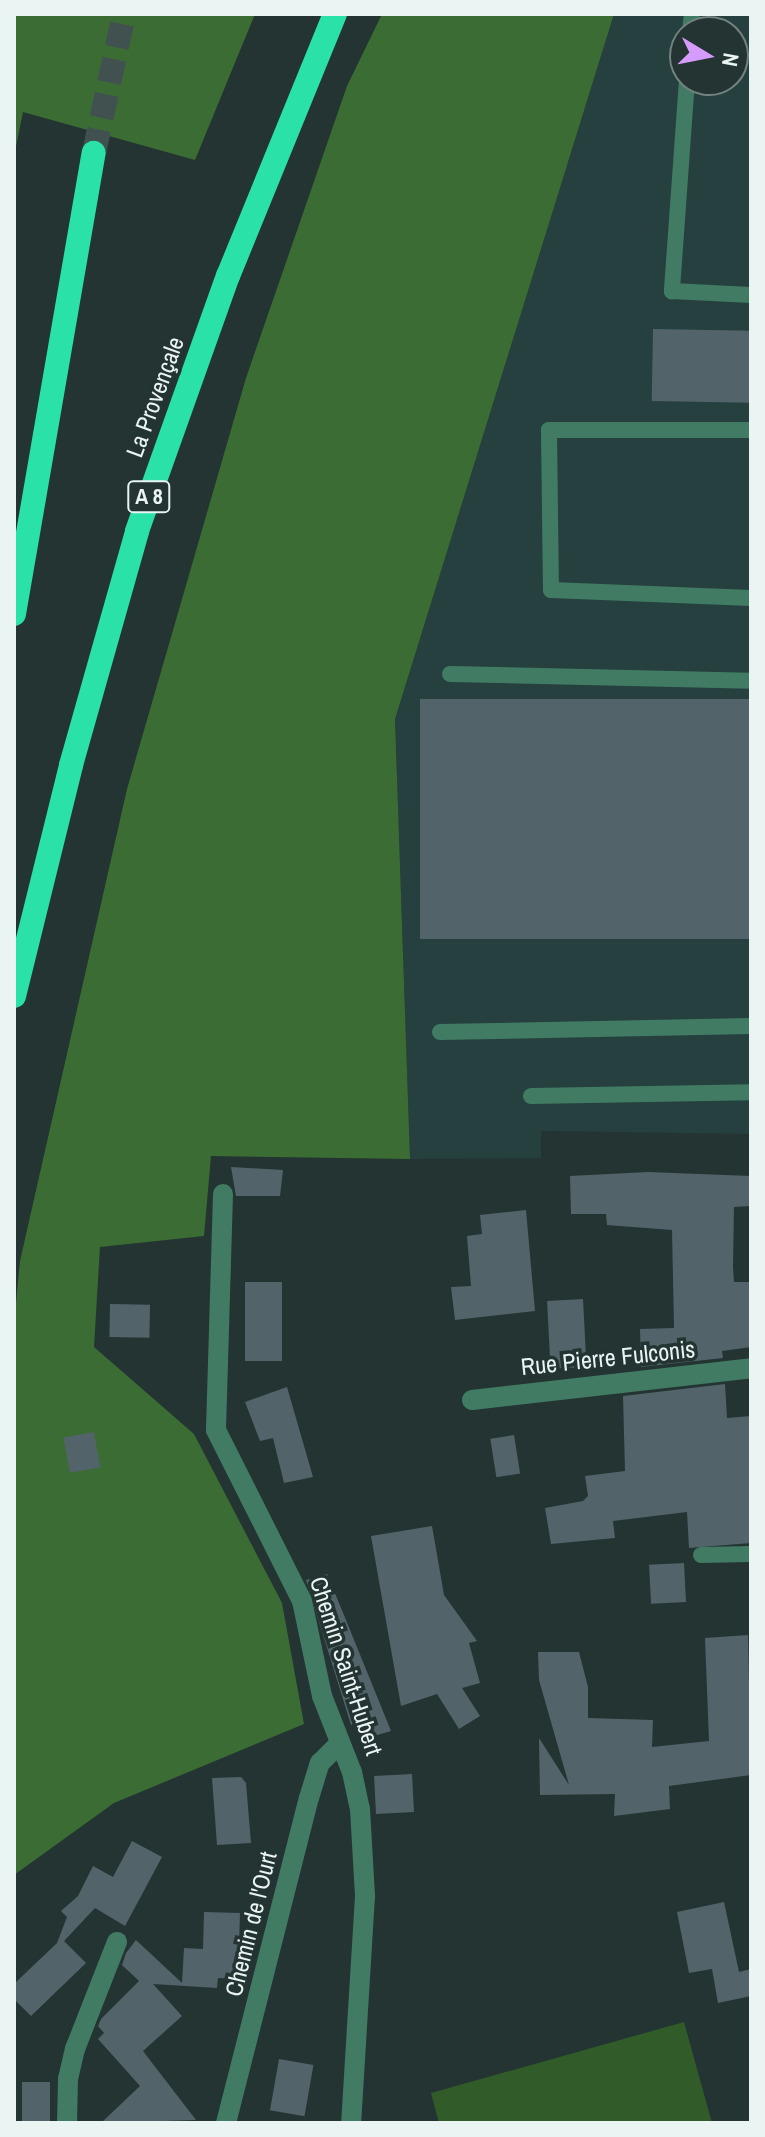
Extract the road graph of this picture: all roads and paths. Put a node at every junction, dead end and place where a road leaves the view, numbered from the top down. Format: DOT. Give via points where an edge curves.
graph roads {
  1 [pos="335,14"];
  2 [pos="686,96"];
  3 [pos="94,153"];
  4 [pos="751,295"];
  5 [pos="751,430"];
  6 [pos="751,598"];
  7 [pos="14,614"];
  8 [pos="450,674"];
  9 [pos="751,681"];
  10 [pos="14,996"];
  11 [pos="751,1026"];
  12 [pos="440,1032"];
  13 [pos="751,1092"];
  14 [pos="531,1096"];
  15 [pos="223,1194"];
  16 [pos="751,1368"];
  17 [pos="472,1400"];
  18 [pos="751,1554"];
  19 [pos="701,1555"];
  20 [pos="339,1744"];
  21 [pos="117,1942"];
  22 [pos="67,2123"];
  23 [pos="226,2123"];
  24 [pos="351,2123"];
  1 -- 10 [label="highway, La Provençale / A 8" via="228,276 137,531"];
  2 -- 4 [label="lane" via="672,291"];
  3 -- 7 [label="highway"];
  5 -- 6 [label="lane" via="549,430 551,590"];
  8 -- 9 [label="lane"];
  11 -- 12 [label="lane"];
  13 -- 14 [label="lane"];
  15 -- 20 [label="street, Chemin Saint-Hubert" via="216,1430 302,1601 322,1696"];
  16 -- 17 [label="street, Rue Pierre Fulconis"];
  18 -- 19 [label="lane"];
  20 -- 23 [label="street, Chemin de l'Ourt" via="320,1763 309,1798"];
  20 -- 24 [label="street, Chemin Saint-Hubert" via="360,1809 365,1896"];
  21 -- 22 [label="street" via="75,2049"];
}
